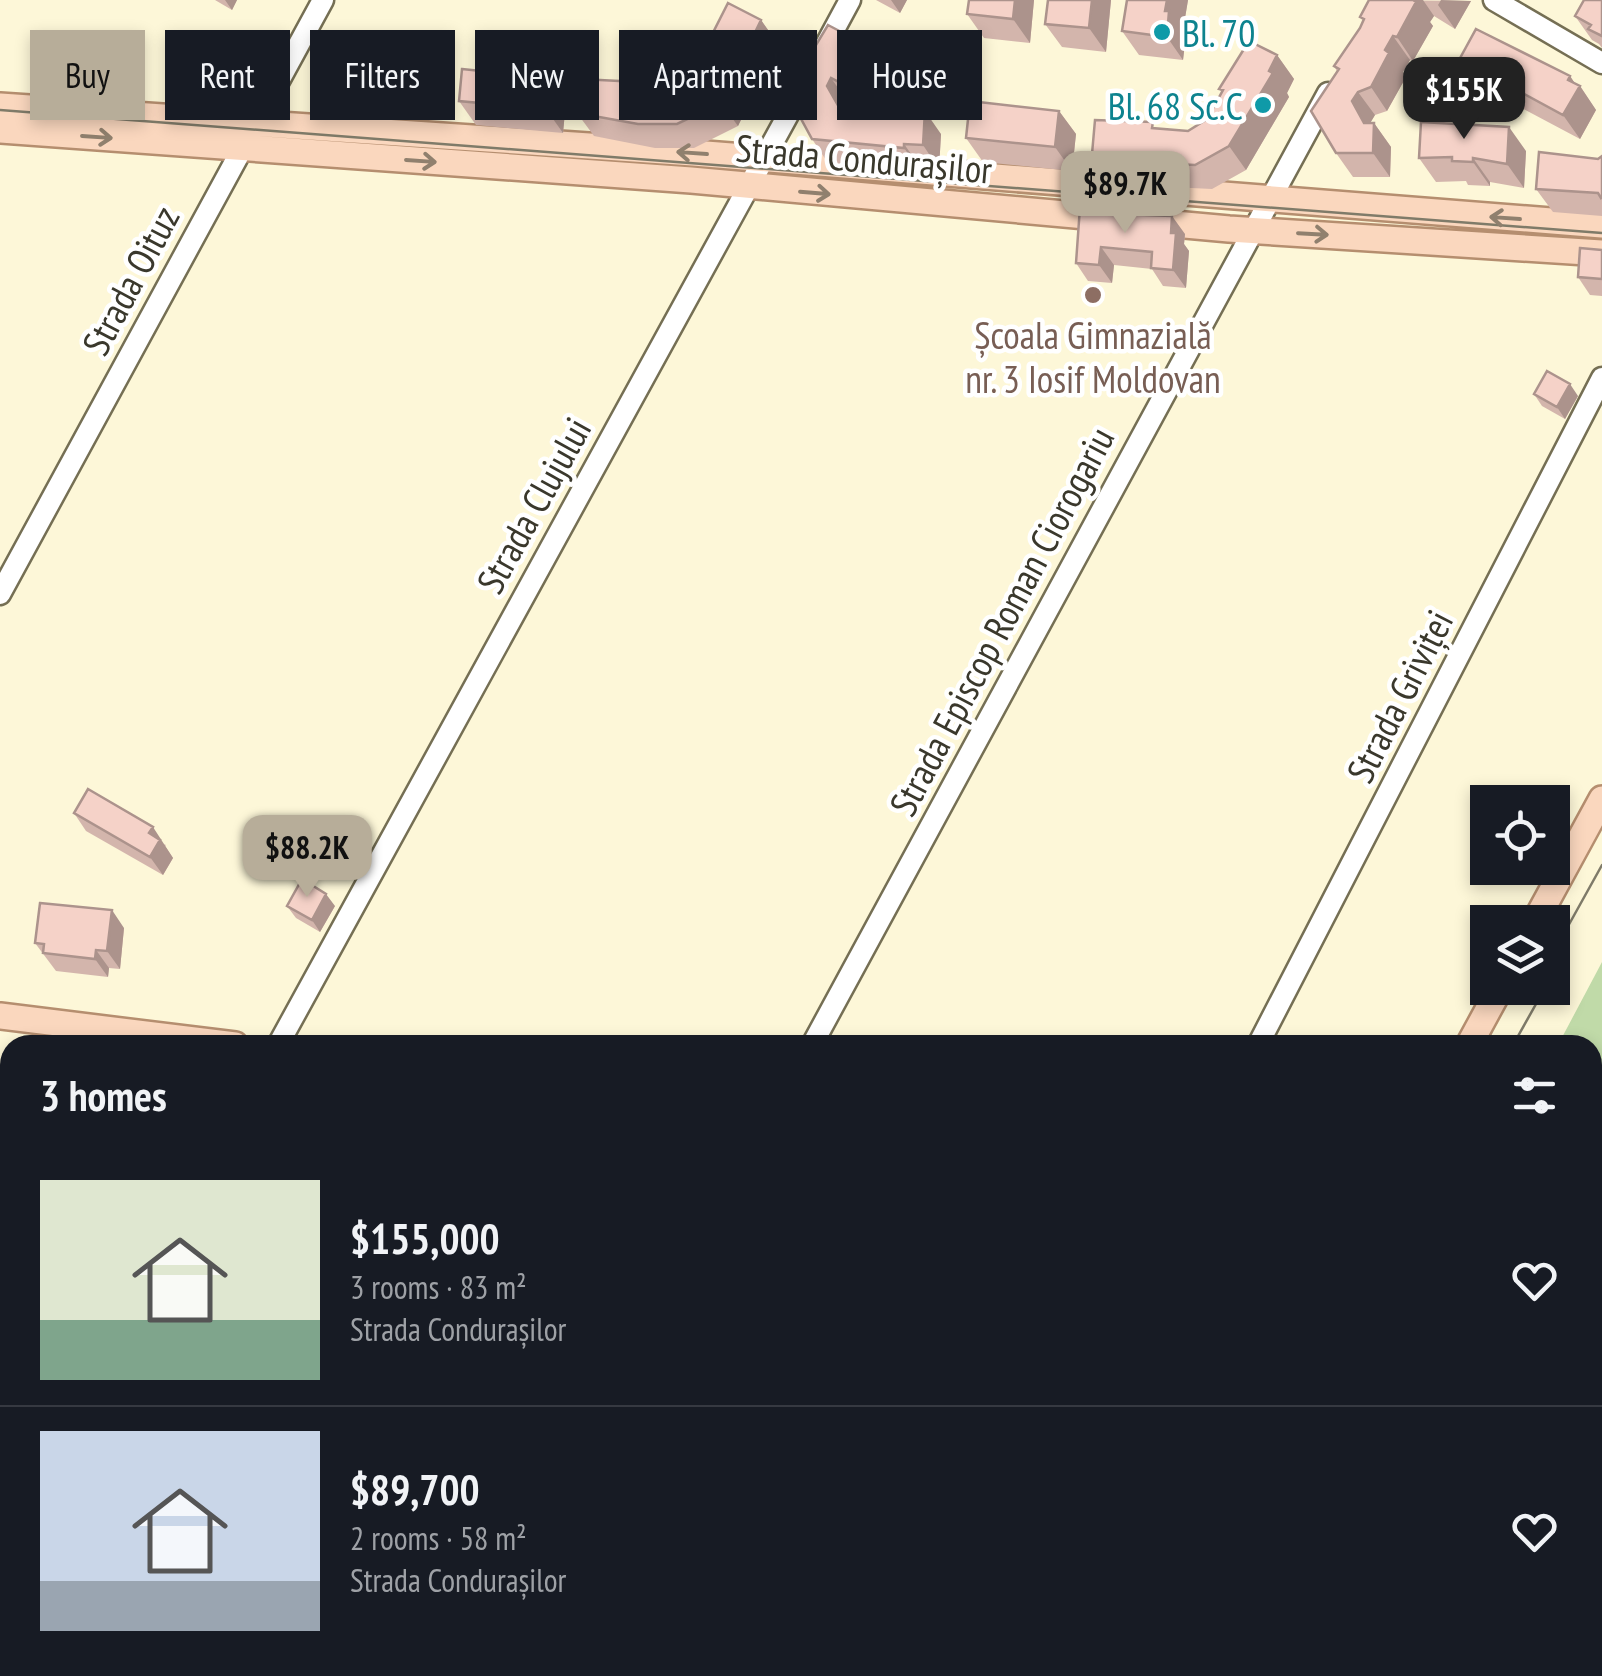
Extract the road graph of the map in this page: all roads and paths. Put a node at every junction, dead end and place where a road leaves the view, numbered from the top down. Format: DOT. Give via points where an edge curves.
graph roads {
  1 [pos="323,0"];
  2 [pos="850,0"];
  3 [pos="1494,0"];
  4 [pos="1602,63"];
  5 [pos="1338,75"];
  6 [pos="0,106"];
  7 [pos="0,130"];
  8 [pos="247,136"];
  9 [pos="763,160"];
  10 [pos="748,186"];
  11 [pos="1268,201"];
  12 [pos="1602,225"];
  13 [pos="1252,230"];
  14 [pos="1602,252"];
  15 [pos="1602,378"];
  16 [pos="0,594"];
  17 [pos="1602,798"];
  18 [pos="1544,905"];
  19 [pos="1491,1005"];
  20 [pos="0,1016"];
  21 [pos="154,1035"];
  22 [pos="283,1035"];
  23 [pos="817,1035"];
  24 [pos="1263,1035"];
  25 [pos="1474,1035"];
  1 -- 8 [label="street, Strada Oituz"];
  2 -- 9 [label="street, Strada Clujului"];
  3 -- 4 [label="street"];
  5 -- 11 [label="street, Strada Episcop Roman Ciorogariu"];
  6 -- 8 [label="main road, Strada Condurașilor"];
  7 -- 8 [label="main road, Strada Condurașilor, one-way"];
  9 -- 8 [label="main road, Strada Condurașilor, one-way"];
  8 -- 10 [label="main road, Strada Condurașilor, one-way"];
  8 -- 16 [label="street, Strada Oituz"];
  9 -- 10 [label="street, Strada Clujului"];
  9 -- 11 [label="main road, Strada Condurașilor"];
  10 -- 13 [label="main road, Strada Condurașilor, one-way"];
  10 -- 22 [label="street, Strada Clujului"];
  12 -- 11 [label="main road, Strada Condurașilor, one-way"];
  11 -- 13 [label="street, Strada Episcop Roman Ciorogariu"];
  13 -- 14 [label="main road, Strada Condurașilor, one-way"];
  13 -- 23 [label="street, Strada Episcop Roman Ciorogariu"];
  15 -- 24 [label="street, Strada Griviței"];
  17 -- 18 [label="main road"];
  19 -- 25 [label="main road"];
  20 -- 21 [label="main road"];
}
